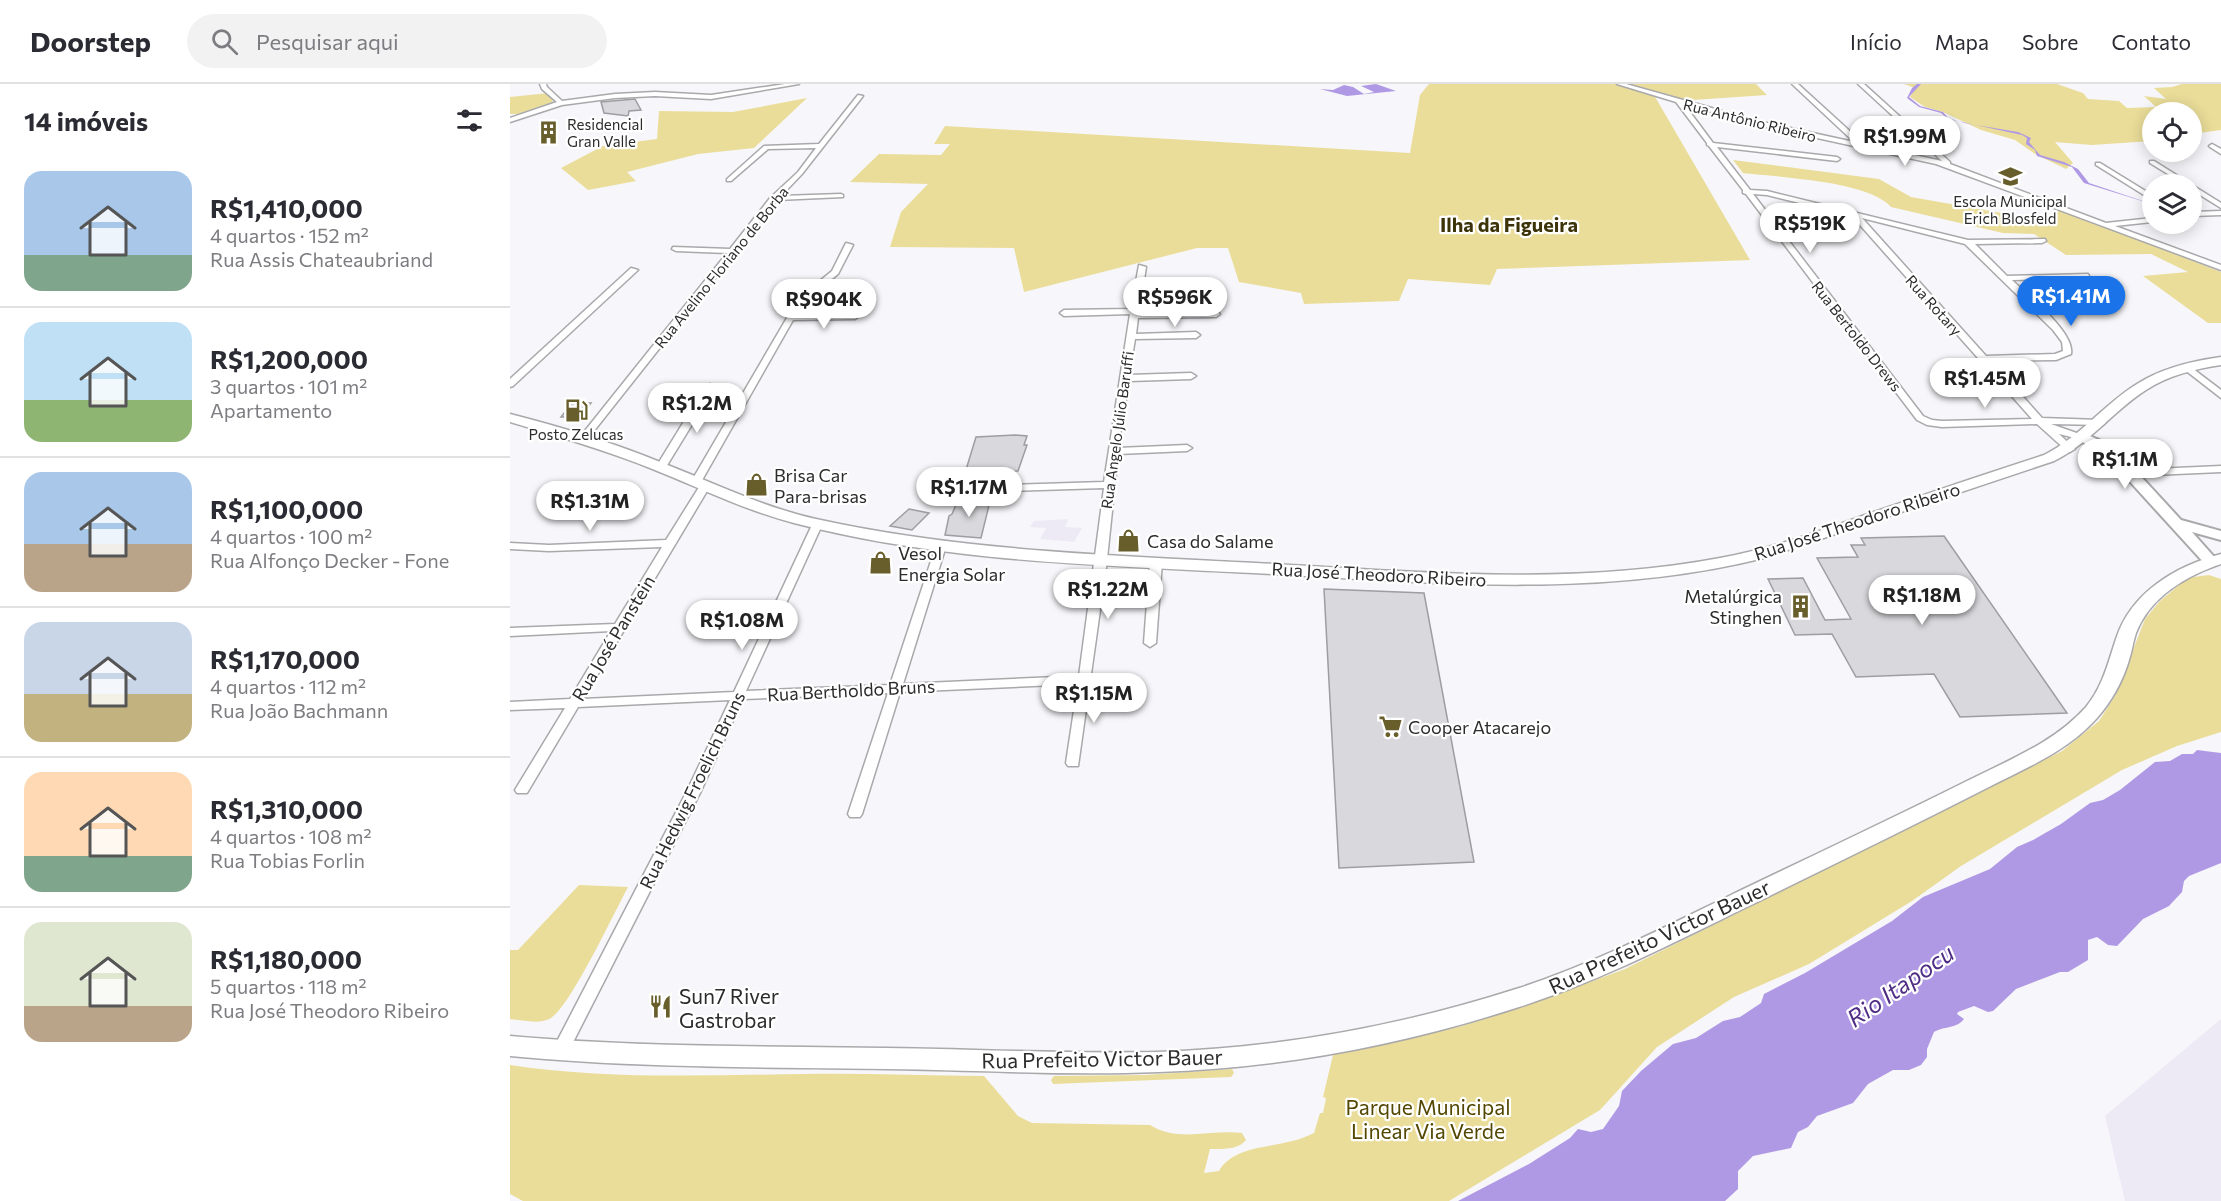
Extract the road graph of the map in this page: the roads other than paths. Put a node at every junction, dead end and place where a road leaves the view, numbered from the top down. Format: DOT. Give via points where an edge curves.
graph roads {
  1 [pos="543,84"];
  2 [pos="796,84"];
  3 [pos="1620,84"];
  4 [pos="1795,84"];
  5 [pos="1860,84"];
  6 [pos="860,96"];
  7 [pos="1679,102"];
  8 [pos="561,103"];
  9 [pos="510,120"];
  10 [pos="1709,144"];
  11 [pos="822,146"];
  12 [pos="2212,146"];
  13 [pos="1863,147"];
  14 [pos="2221,152"];
  15 [pos="1940,156"];
  16 [pos="1922,158"];
  17 [pos="1837,159"];
  18 [pos="2152,162"];
  19 [pos="2098,164"];
  20 [pos="1953,168"];
  21 [pos="2170,174"];
  22 [pos="729,180"];
  23 [pos="1745,192"];
  24 [pos="2142,192"];
  25 [pos="2202,194"];
  26 [pos="841,196"];
  27 [pos="775,198"];
  28 [pos="2221,206"];
  29 [pos="2221,213"];
  30 [pos="1854,214"];
  31 [pos="2202,214"];
  32 [pos="2142,221"];
  33 [pos="2105,224"];
  34 [pos="2042,241"];
  35 [pos="1968,242"];
  36 [pos="849,245"];
  37 [pos="676,249"];
  38 [pos="732,251"];
  39 [pos="1142,267"];
  40 [pos="2221,268"];
  41 [pos="634,270"];
  42 [pos="2085,276"];
  43 [pos="2005,278"];
  44 [pos="1064,313"];
  45 [pos="1134,313"];
  46 [pos="1216,314"];
  47 [pos="855,316"];
  48 [pos="791,318"];
  49 [pos="1196,335"];
  50 [pos="1131,337"];
  51 [pos="1983,359"];
  52 [pos="2221,361"];
  53 [pos="2188,368"];
  54 [pos="1191,376"];
  55 [pos="1124,378"];
  56 [pos="510,384"];
  57 [pos="710,387"];
  58 [pos="2221,395"];
  59 [pos="510,418"];
  60 [pos="2039,421"];
  61 [pos="2100,423"];
  62 [pos="2084,437"];
  63 [pos="583,439"];
  64 [pos="1187,448"];
  65 [pos="2070,449"];
  66 [pos="1113,451"];
  67 [pos="661,467"];
  68 [pos="2221,469"];
  69 [pos="2131,473"];
  70 [pos="701,484"];
  71 [pos="1109,485"];
  72 [pos="947,490"];
  73 [pos="2179,524"];
  74 [pos="817,525"];
  75 [pos="2221,536"];
  76 [pos="670,543"];
  77 [pos="510,546"];
  78 [pos="941,546"];
  79 [pos="1100,559"];
  80 [pos="2216,560"];
  81 [pos="1156,562"];
  82 [pos="620,627"];
  83 [pos="510,632"];
  84 [pos="1149,643"];
  85 [pos="1085,680"];
  86 [pos="897,688"];
  87 [pos="738,695"];
  88 [pos="574,703"];
  89 [pos="510,706"];
  90 [pos="1073,763"];
  91 [pos="522,790"];
  92 [pos="855,814"];
  93 [pos="510,1046"];
  94 [pos="560,1051"];
  1 -- 8 [label="street"];
  2 -- 8 [label="street" via="711,97 640,94"];
  3 -- 7 [label="street, Rua Antônio Ribeiro"];
  4 -- 13 [label="street"];
  5 -- 15 [label="street"];
  6 -- 11 [label="street, Rua Avelino Floriano de Borba"];
  7 -- 10 [label="street, Rua Bertoldo Drews"];
  7 -- 13 [label="street, Rua Antônio Ribeiro"];
  8 -- 9 [label="street"];
  10 -- 17 [label="street"];
  10 -- 23 [label="street, Rua Bertoldo Drews"];
  11 -- 22 [label="street" via="766,147"];
  11 -- 27 [label="street, Rua Avelino Floriano de Borba"];
  12 -- 14 [label="street"];
  13 -- 16 [label="street, Rua Antônio Ribeiro"];
  15 -- 16 [label="street"];
  15 -- 20 [label="street"];
  16 -- 20 [label="street, Rua Antônio Ribeiro"];
  18 -- 21 [label="street"];
  19 -- 24 [label="street"];
  20 -- 33 [label="street, Rua Antônio Ribeiro"];
  23 -- 30 [label="street" via="1767,193"];
  23 -- 60 [label="street, Rua Bertoldo Drews" via="1920,418 1930,423"];
  25 -- 28 [label="street"];
  26 -- 27 [label="street"];
  27 -- 38 [label="street, Rua Avelino Floriano de Borba"];
  29 -- 31 [label="street"];
  30 -- 35 [label="street"];
  30 -- 51 [label="street, Rua Rotary"];
  32 -- 33 [label="street"];
  33 -- 40 [label="street, Rua Antônio Ribeiro"];
  34 -- 35 [label="street"];
  35 -- 43 [label="street"];
  36 -- 48 [label="street, Rua José Panstein" via="835,272 802,299"];
  37 -- 38 [label="street"];
  38 -- 63 [label="street, Rua Avelino Floriano de Borba"];
  39 -- 45 [label="street, Rua Angelo Júlio Baruffi"];
  41 -- 56 [label="street"];
  42 -- 43 [label="street"];
  43 -- 51 [label="street" via="2056,328 2068,352 2056,357"];
  44 -- 45 [label="street"];
  45 -- 46 [label="street"];
  45 -- 50 [label="street, Rua Angelo Júlio Baruffi"];
  47 -- 48 [label="street"];
  48 -- 70 [label="street, Rua José Panstein"];
  49 -- 50 [label="street"];
  50 -- 55 [label="street, Rua Angelo Júlio Baruffi"];
  51 -- 60 [label="street, Rua Rotary"];
  52 -- 53 [label="main road, Rua José Theodoro Ribeiro"];
  53 -- 58 [label="street"];
  53 -- 61 [label="main road, Rua José Theodoro Ribeiro" via="2131,393"];
  54 -- 55 [label="street"];
  55 -- 66 [label="street, Rua Angelo Júlio Baruffi"];
  57 -- 67 [label="street"];
  59 -- 63 [label="main road, Rua José Theodoro Ribeiro"];
  60 -- 61 [label="street"];
  60 -- 62 [label="street, Rua Rotary"];
  60 -- 65 [label="street, Rua Rotary"];
  61 -- 62 [label="main road, Rua José Theodoro Ribeiro"];
  62 -- 65 [label="main road, Rua José Theodoro Ribeiro"];
  62 -- 69 [label="street" via="2108,449"];
  63 -- 67 [label="main road, Rua José Theodoro Ribeiro"];
  64 -- 66 [label="street"];
  65 -- 81 [label="main road, Rua José Theodoro Ribeiro" via="1797,544 1669,572 1494,579"];
  66 -- 71 [label="street, Rua Angelo Júlio Baruffi"];
  67 -- 70 [label="main road, Rua José Theodoro Ribeiro"];
  68 -- 69 [label="street"];
  69 -- 73 [label="street"];
  70 -- 74 [label="main road, Rua José Theodoro Ribeiro"];
  70 -- 76 [label="street, Rua José Panstein"];
  71 -- 72 [label="street"];
  71 -- 79 [label="street, Rua Angelo Júlio Baruffi"];
  73 -- 75 [label="street"];
  73 -- 80 [label="street"];
  74 -- 78 [label="main road, Rua José Theodoro Ribeiro"];
  74 -- 87 [label="street, Rua Hedwig Froelich Bruns"];
  76 -- 77 [label="street"];
  76 -- 82 [label="street, Rua José Panstein"];
  78 -- 79 [label="main road, Rua José Theodoro Ribeiro"];
  78 -- 86 [label="street"];
  79 -- 81 [label="main road, Rua José Theodoro Ribeiro"];
  79 -- 85 [label="street, Rua Angelo Júlio Baruffi"];
  80 -- 94 [label="main road, Rua Prefeito Victor Bauer" via="2172,579 2151,597 2127,634 2106,692 2090,714 2056,742 1616,960 1508,1001 1454,1017 1306,1046 1157,1062"];
  81 -- 84 [label="street"];
  82 -- 83 [label="street"];
  82 -- 88 [label="street, Rua José Panstein"];
  85 -- 86 [label="street, Rua Bertholdo Bruns"];
  85 -- 90 [label="street, Rua Angelo Júlio Baruffi"];
  86 -- 87 [label="street, Rua Bertholdo Bruns"];
  86 -- 92 [label="street"];
  87 -- 88 [label="street, Rua Bertholdo Bruns"];
  87 -- 94 [label="street, Rua Hedwig Froelich Bruns" via="694,790"];
  88 -- 89 [label="street, Rua Bertholdo Bruns"];
  88 -- 91 [label="street, Rua José Panstein"];
  93 -- 94 [label="main road, Rua Prefeito Victor Bauer"];
}
